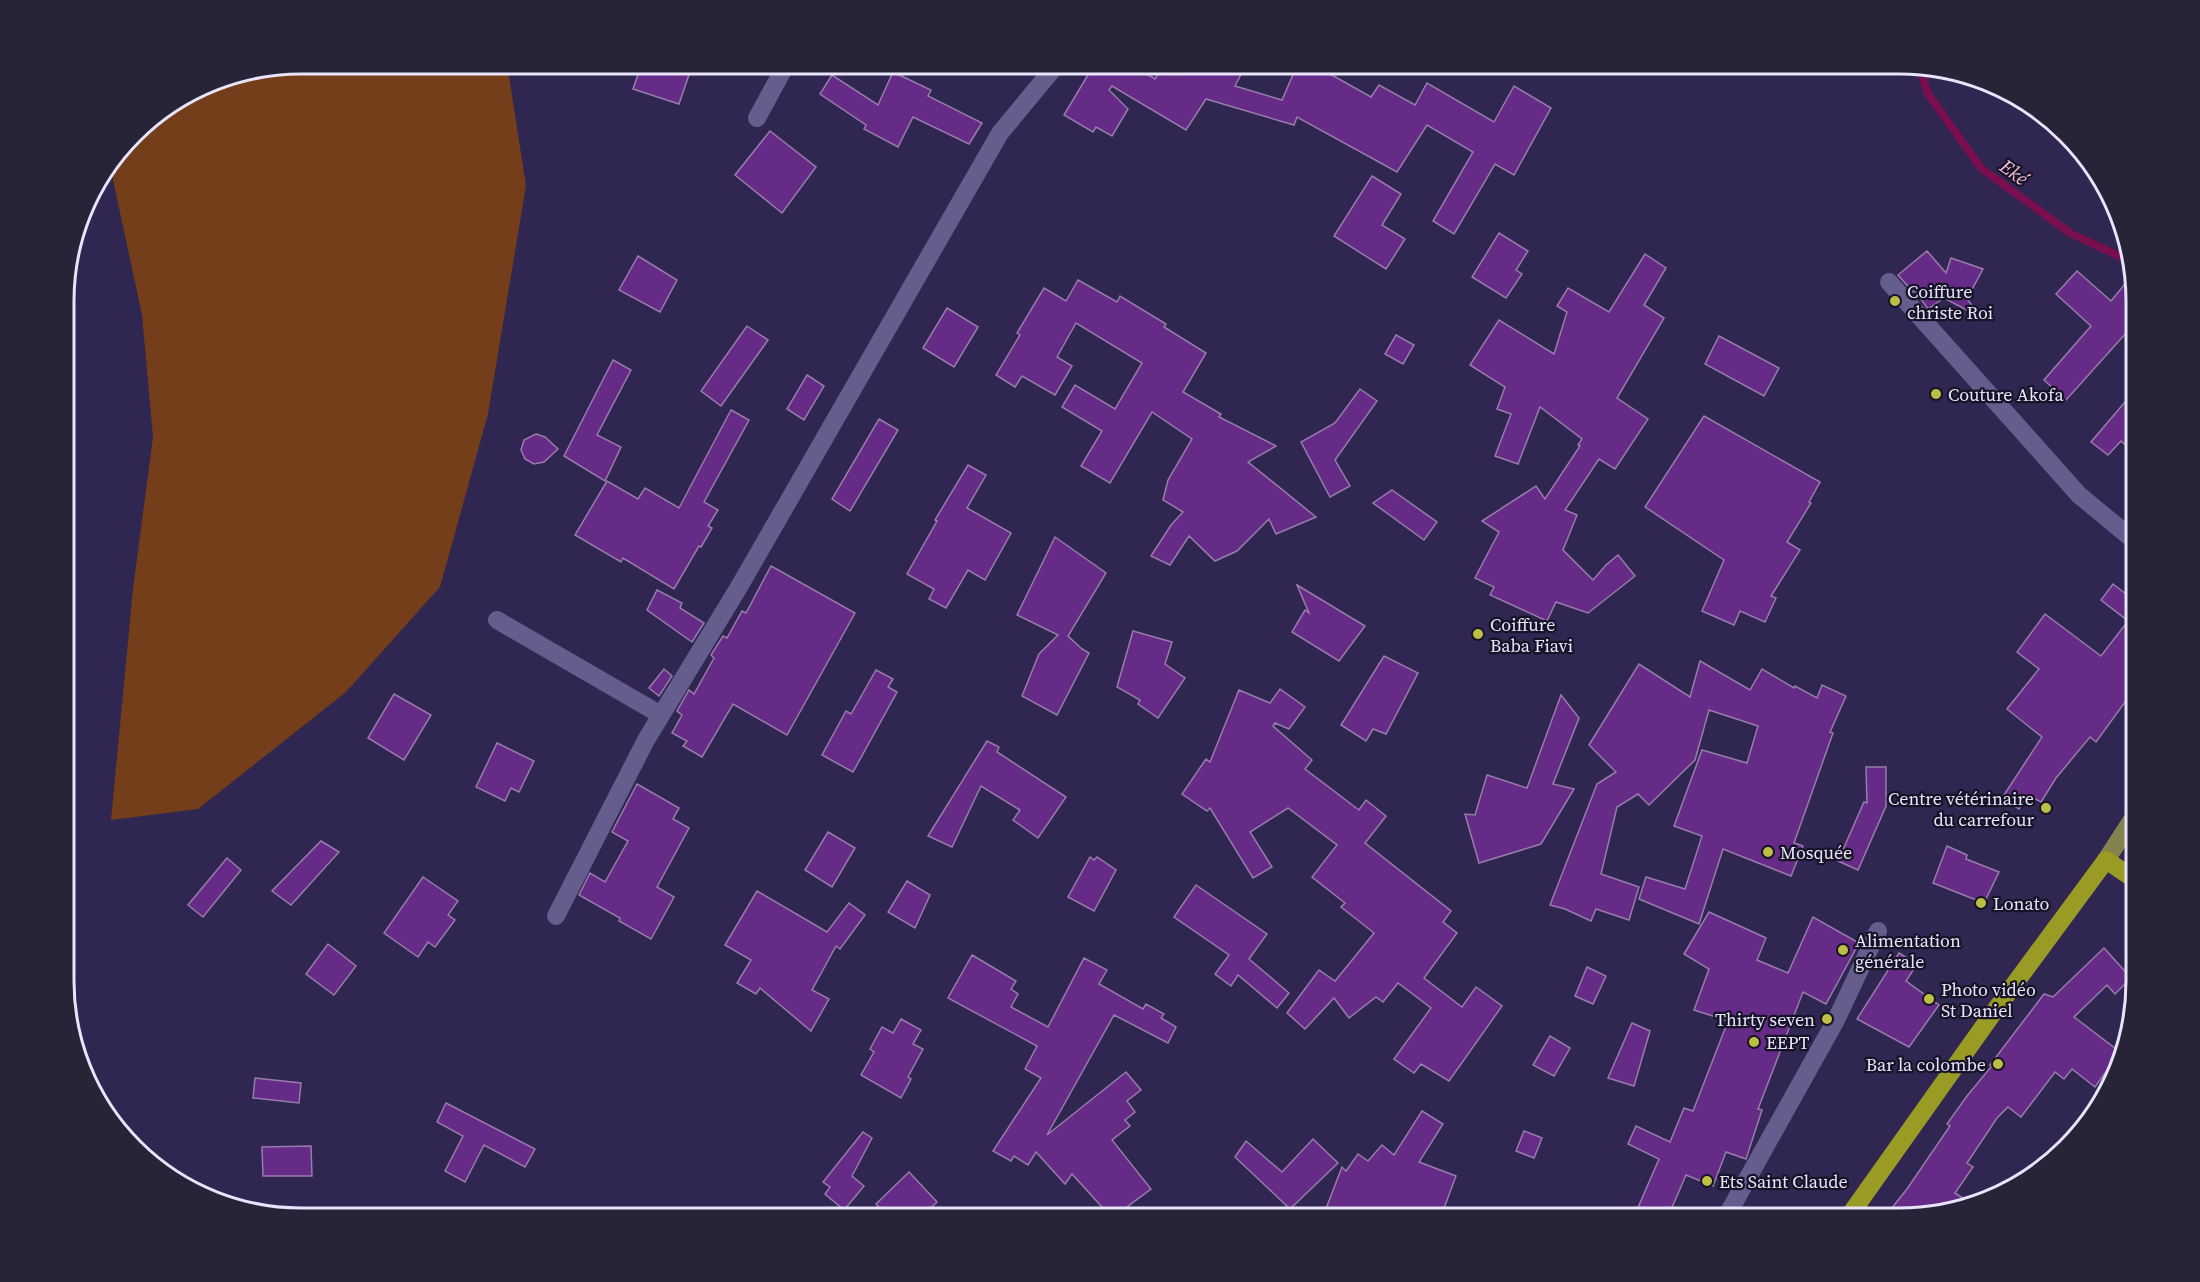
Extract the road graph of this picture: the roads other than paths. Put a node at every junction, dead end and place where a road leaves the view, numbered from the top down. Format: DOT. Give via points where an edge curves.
graph roads {
  1 [pos="781,74"];
  2 [pos="1049,74"];
  3 [pos="757,118"];
  4 [pos="1889,282"];
  5 [pos="2126,534"];
  6 [pos="497,620"];
  7 [pos="661,715"];
  8 [pos="2126,829"];
  9 [pos="2106,860"];
  10 [pos="2126,874"];
  11 [pos="556,916"];
  12 [pos="1878,931"];
  13 [pos="1731,1208"];
  14 [pos="1855,1208"];
  1 -- 3 [label="street"];
  2 -- 7 [label="street" via="1000,133"];
  4 -- 5 [label="street" via="2079,495"];
  6 -- 7 [label="street"];
  7 -- 11 [label="street"];
  8 -- 9 [label="main road"];
  9 -- 10 [label="highway"];
  9 -- 14 [label="highway"];
  12 -- 13 [label="street" via="1831,1030"];
}
